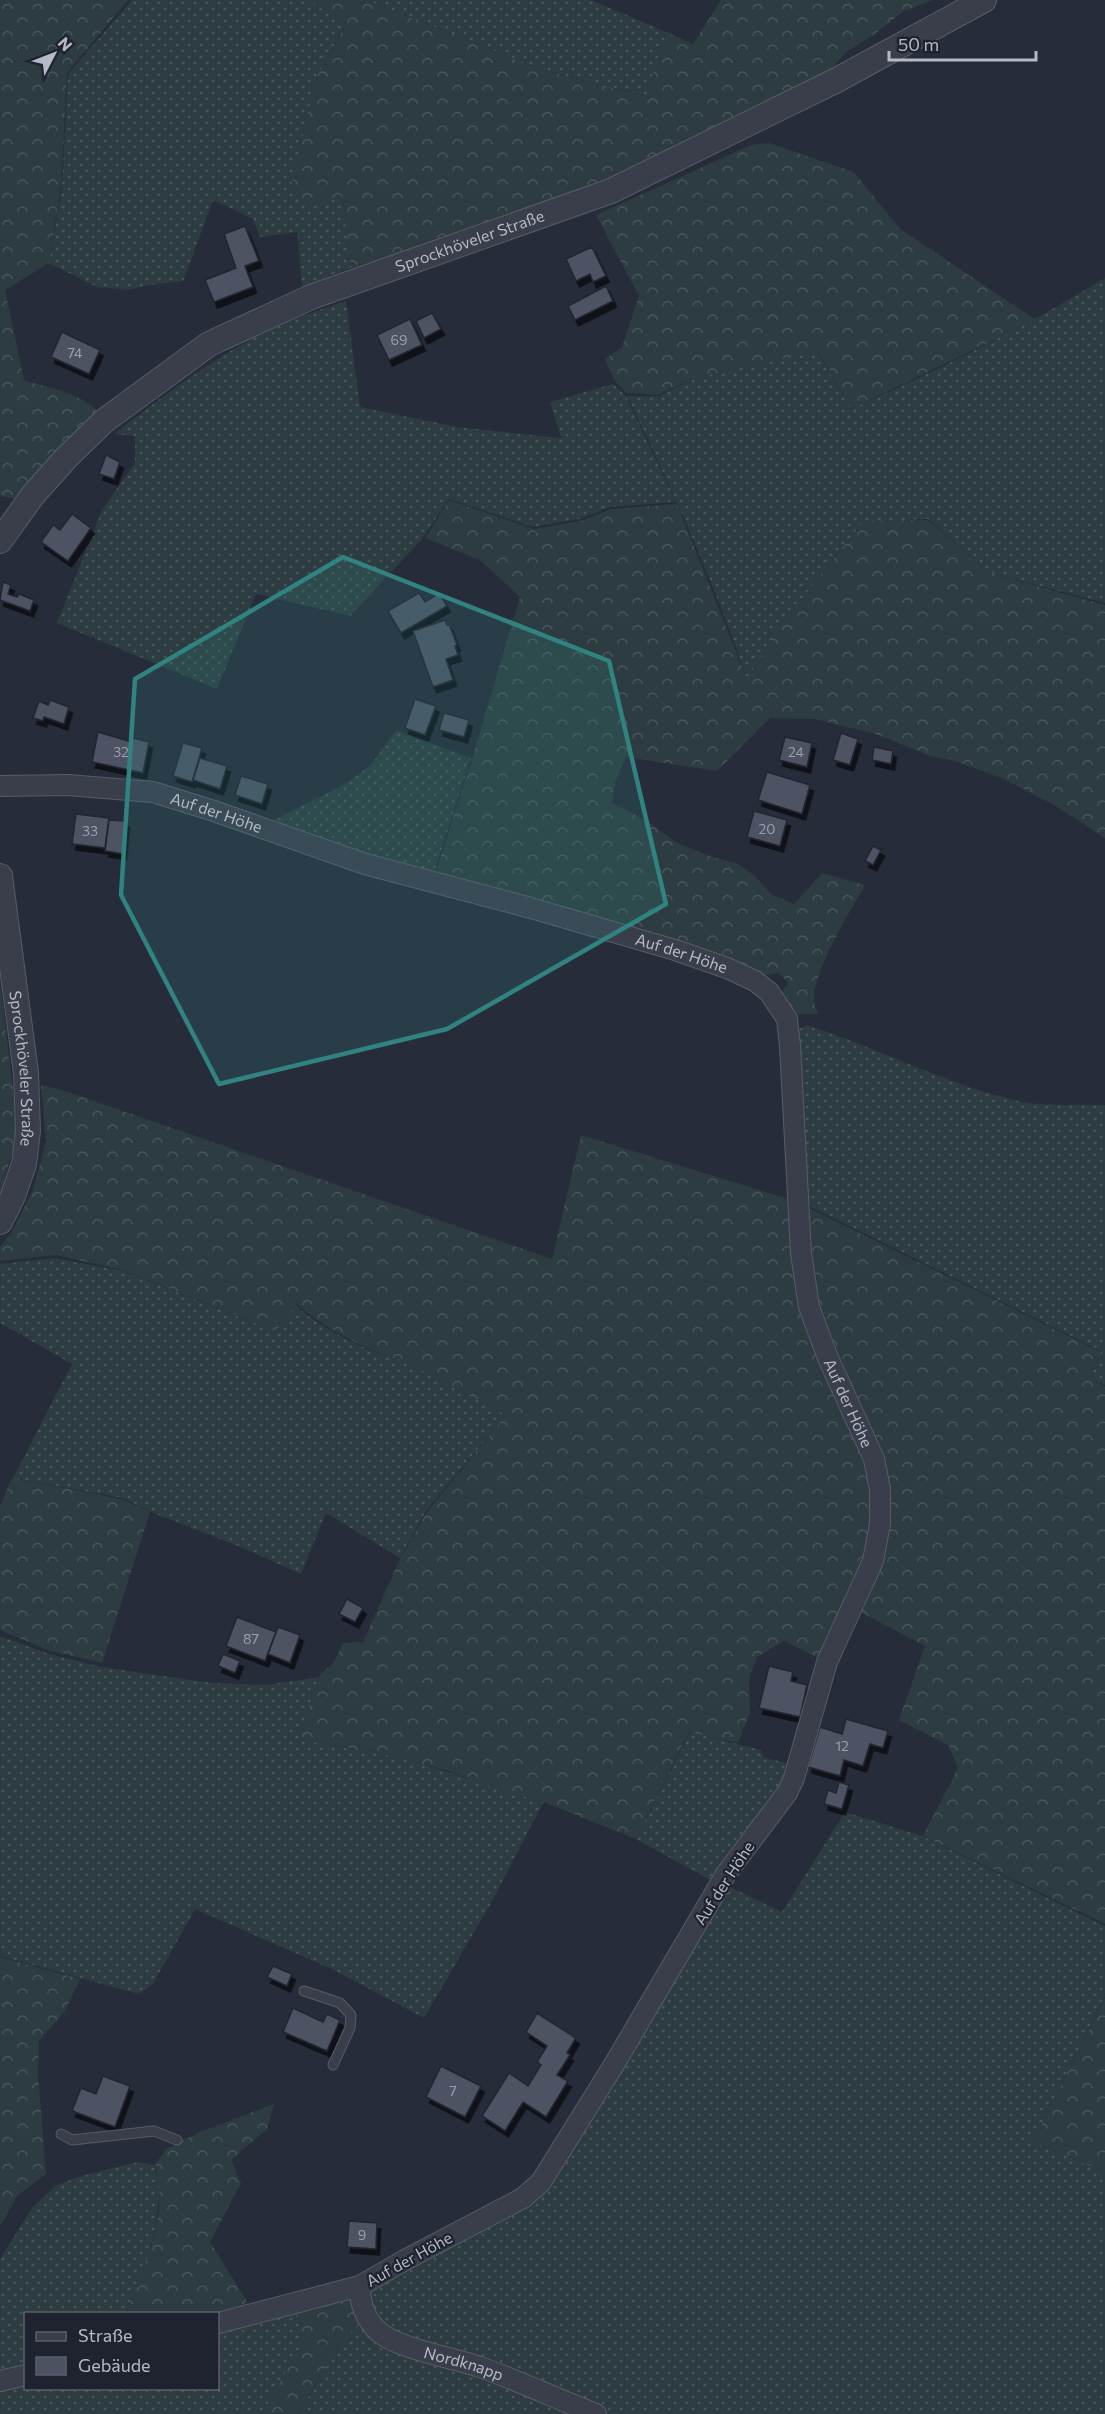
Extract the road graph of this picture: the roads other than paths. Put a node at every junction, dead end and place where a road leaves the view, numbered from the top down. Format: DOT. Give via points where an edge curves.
graph roads {
  1 [pos="984,0"];
  2 [pos="0,541"];
  3 [pos="0,786"];
  4 [pos="0,876"];
  5 [pos="0,1222"];
  6 [pos="304,1991"];
  7 [pos="333,2065"];
  8 [pos="61,2134"];
  9 [pos="177,2140"];
  10 [pos="360,2286"];
  11 [pos="219,2323"];
  12 [pos="24,2375"];
  13 [pos="0,2381"];
  14 [pos="596,2414"];
  1 -- 2 [label="street, Sprockhöveler Straße" via="835,81 611,191 311,297 209,344 104,421 33,495"];
  3 -- 10 [label="street, Auf der Höhe" via="68,784 153,792 182,800 365,864 531,908 727,968 769,992 787,1019 801,1253 809,1307 874,1459 880,1489 880,1524 873,1561 826,1662 787,1793 726,1874 552,2167 523,2198"];
  4 -- 5 [label="street, Sprockhöveler Straße" via="26,1073 28,1131 24,1164"];
  6 -- 7 [label="lane" via="340,2003 351,2015 350,2028"];
  8 -- 9 [label="lane" via="72,2140 154,2131"];
  10 -- 11 [label="street, Auf der Höhe"];
  10 -- 14 [label="street, Nordknapp" via="359,2299 379,2331 403,2344 479,2367"];
  12 -- 13 [label="street"];
}
